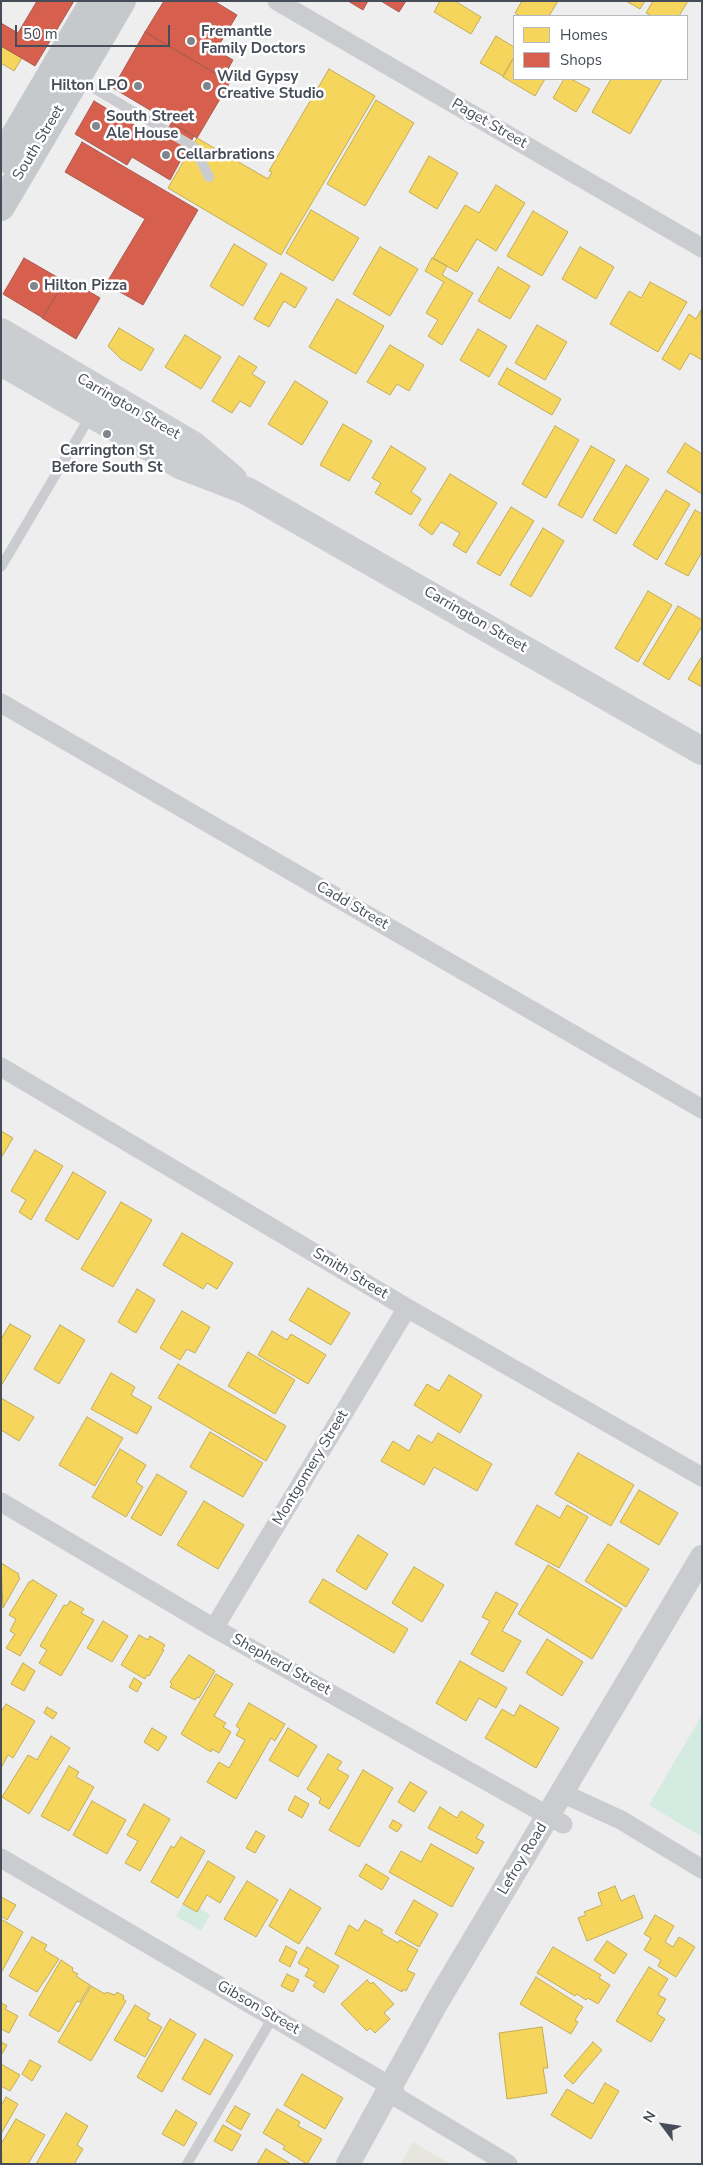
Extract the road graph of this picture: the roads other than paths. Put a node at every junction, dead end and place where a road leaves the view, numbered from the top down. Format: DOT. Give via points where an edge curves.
graph roads {
  1 [pos="94,1"];
  2 [pos="122,1"];
  3 [pos="277,1"];
  4 [pos="77,79"];
  5 [pos="1,159"];
  6 [pos="209,176"];
  7 [pos="1,207"];
  8 [pos="702,248"];
  9 [pos="1,332"];
  10 [pos="1,362"];
  11 [pos="91,415"];
  12 [pos="247,491"];
  13 [pos="1,567"];
  14 [pos="1,703"];
  15 [pos="702,751"];
  16 [pos="1,1067"];
  17 [pos="702,1110"];
  18 [pos="407,1308"];
  19 [pos="702,1477"];
  20 [pos="1,1502"];
  21 [pos="702,1557"];
  22 [pos="702,1587"];
  23 [pos="214,1628"];
  24 [pos="570,1797"];
  25 [pos="556,1820"];
  26 [pos="1,1858"];
  27 [pos="702,1869"];
  28 [pos="273,2017"];
  29 [pos="395,2092"];
  30 [pos="187,2164"];
  31 [pos="348,2164"];
  32 [pos="361,2164"];
  33 [pos="508,2164"];
  1 -- 5 [label="main road, South Street"];
  2 -- 4 [label="main road, South Street"];
  3 -- 8 [label="street, Paget Street"];
  4 -- 6 [label="lane" via="194,147"];
  4 -- 7 [label="main road, South Street"];
  9 -- 12 [label="main road, Carrington Street" via="193,445"];
  10 -- 11 [label="main road, Carrington Street"];
  11 -- 12 [label="main road, Carrington Street" via="182,466"];
  11 -- 13 [label="lane"];
  12 -- 15 [label="main road, Carrington Street"];
  14 -- 17 [label="street, Cadd Street"];
  16 -- 18 [label="street, Smith Street"];
  18 -- 19 [label="street, Smith Street"];
  18 -- 23 [label="street, Montgomery Street"];
  20 -- 23 [label="street, Shepherd Street"];
  21 -- 24 [label="street, Lefroy Road"];
  22 -- 24 [label="street, Lefroy Road"];
  23 -- 25 [label="street, Shepherd Street"];
  24 -- 25 [label="street, Lefroy Road"];
  24 -- 27 [label="street" via="621,1820"];
  25 -- 29 [label="street, Lefroy Road"];
  26 -- 28 [label="street, Gibson Street"];
  28 -- 29 [label="street, Gibson Street"];
  28 -- 30 [label="lane"];
  29 -- 31 [label="street, Lefroy Road"];
  29 -- 32 [label="street, Lefroy Road"];
  29 -- 33 [label="street, Gibson Street"];
}
